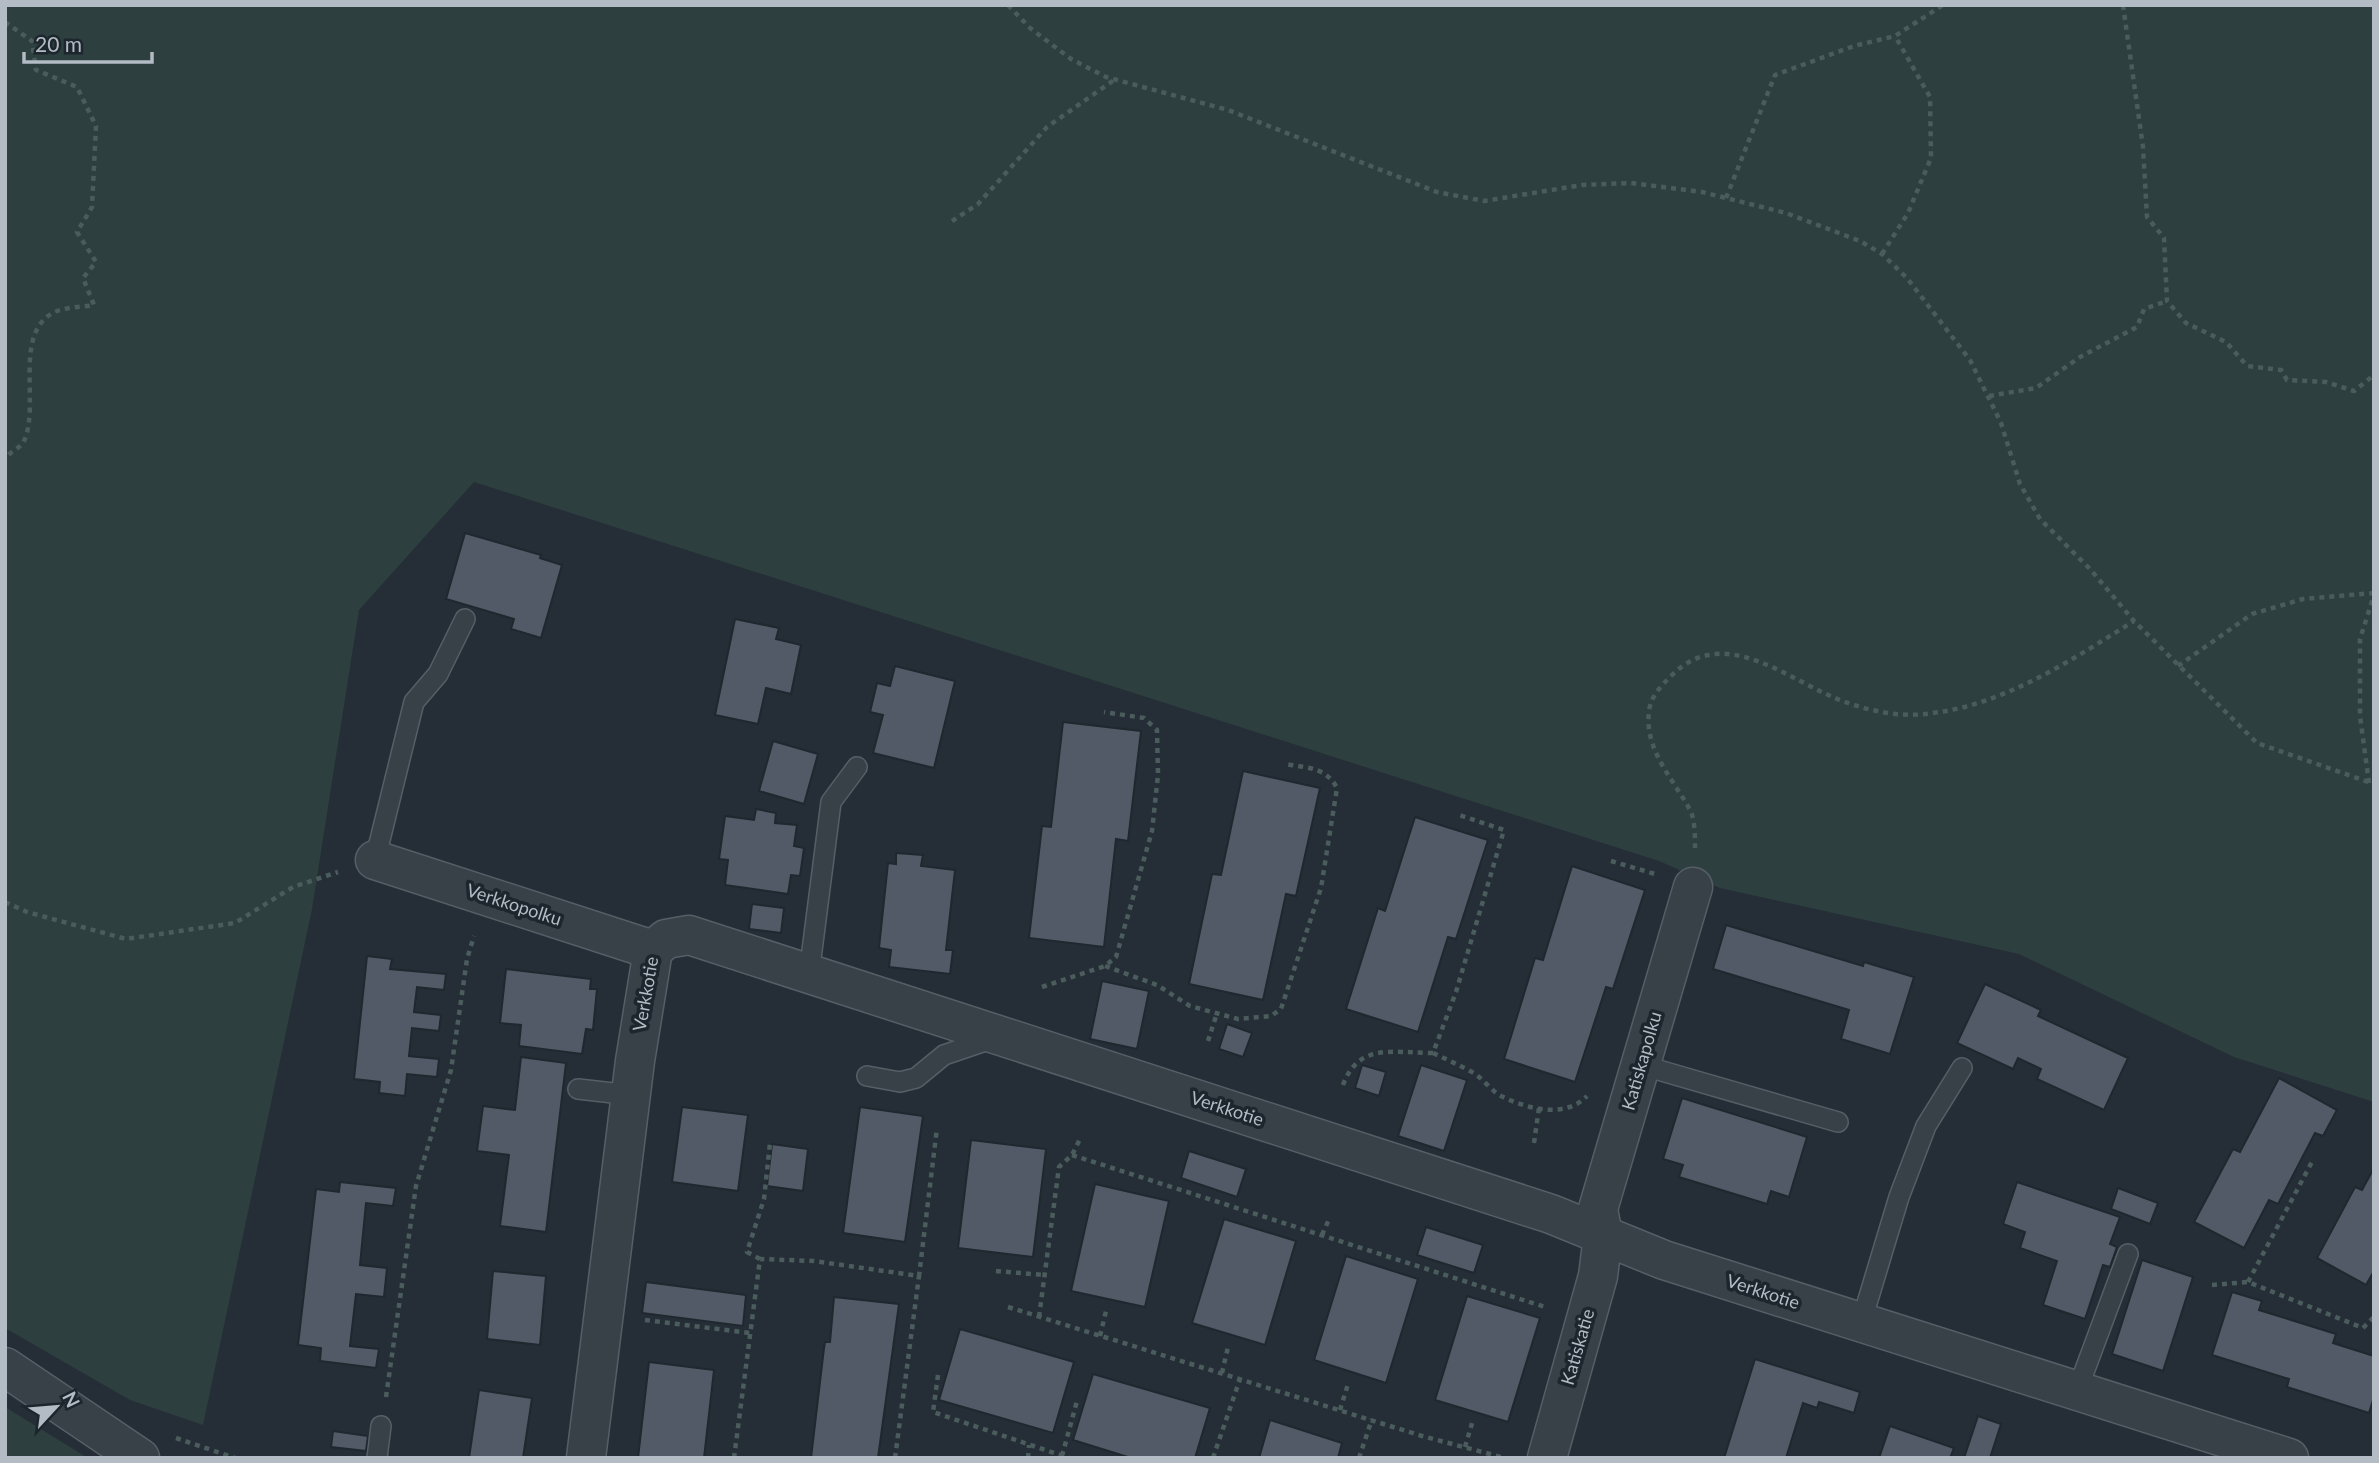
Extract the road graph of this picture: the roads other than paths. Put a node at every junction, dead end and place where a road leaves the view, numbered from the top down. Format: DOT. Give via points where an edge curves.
graph roads {
  1 [pos="465,619"];
  2 [pos="857,767"];
  3 [pos="374,860"];
  4 [pos="1676,883"];
  5 [pos="653,950"];
  6 [pos="809,974"];
  7 [pos="1000,1036"];
  8 [pos="1641,1065"];
  9 [pos="1962,1068"];
  10 [pos="867,1076"];
  11 [pos="578,1089"];
  12 [pos="631,1095"];
  13 [pos="1838,1122"];
  14 [pos="1603,1236"];
  15 [pos="2128,1254"];
  16 [pos="1861,1323"];
  17 [pos="5,1367"];
  18 [pos="2077,1391"];
  19 [pos="381,1426"];
  20 [pos="141,1458"];
  21 [pos="377,1458"];
  22 [pos="586,1458"];
  23 [pos="1546,1458"];
  24 [pos="2289,1458"];
  1 -- 3 [label="lane" via="438,674 414,702"];
  2 -- 6 [label="lane" via="831,802"];
  3 -- 5 [label="street, Verkkopolku"];
  4 -- 8 [label="street, Katiskapolku"];
  5 -- 6 [label="street, Verkkotie" via="666,939 689,935"];
  5 -- 12 [label="street, Verkkotie"];
  6 -- 7 [label="street, Verkkotie"];
  7 -- 10 [label="lane" via="944,1055 916,1078 900,1082"];
  7 -- 14 [label="street, Verkkotie" via="1551,1214"];
  8 -- 13 [label="lane"];
  8 -- 14 [label="street, Katiskapolku" via="1598,1209"];
  9 -- 16 [label="lane" via="1926,1126"];
  11 -- 12 [label="lane"];
  12 -- 22 [label="street, Verkkotie"];
  14 -- 16 [label="street, Verkkotie"];
  14 -- 23 [label="street, Katiskatie" via="1598,1276"];
  15 -- 18 [label="lane"];
  16 -- 18 [label="street, Verkkotie"];
  17 -- 20 [label="street"];
  18 -- 24 [label="street, Verkkotie"];
  19 -- 21 [label="lane"];
}
